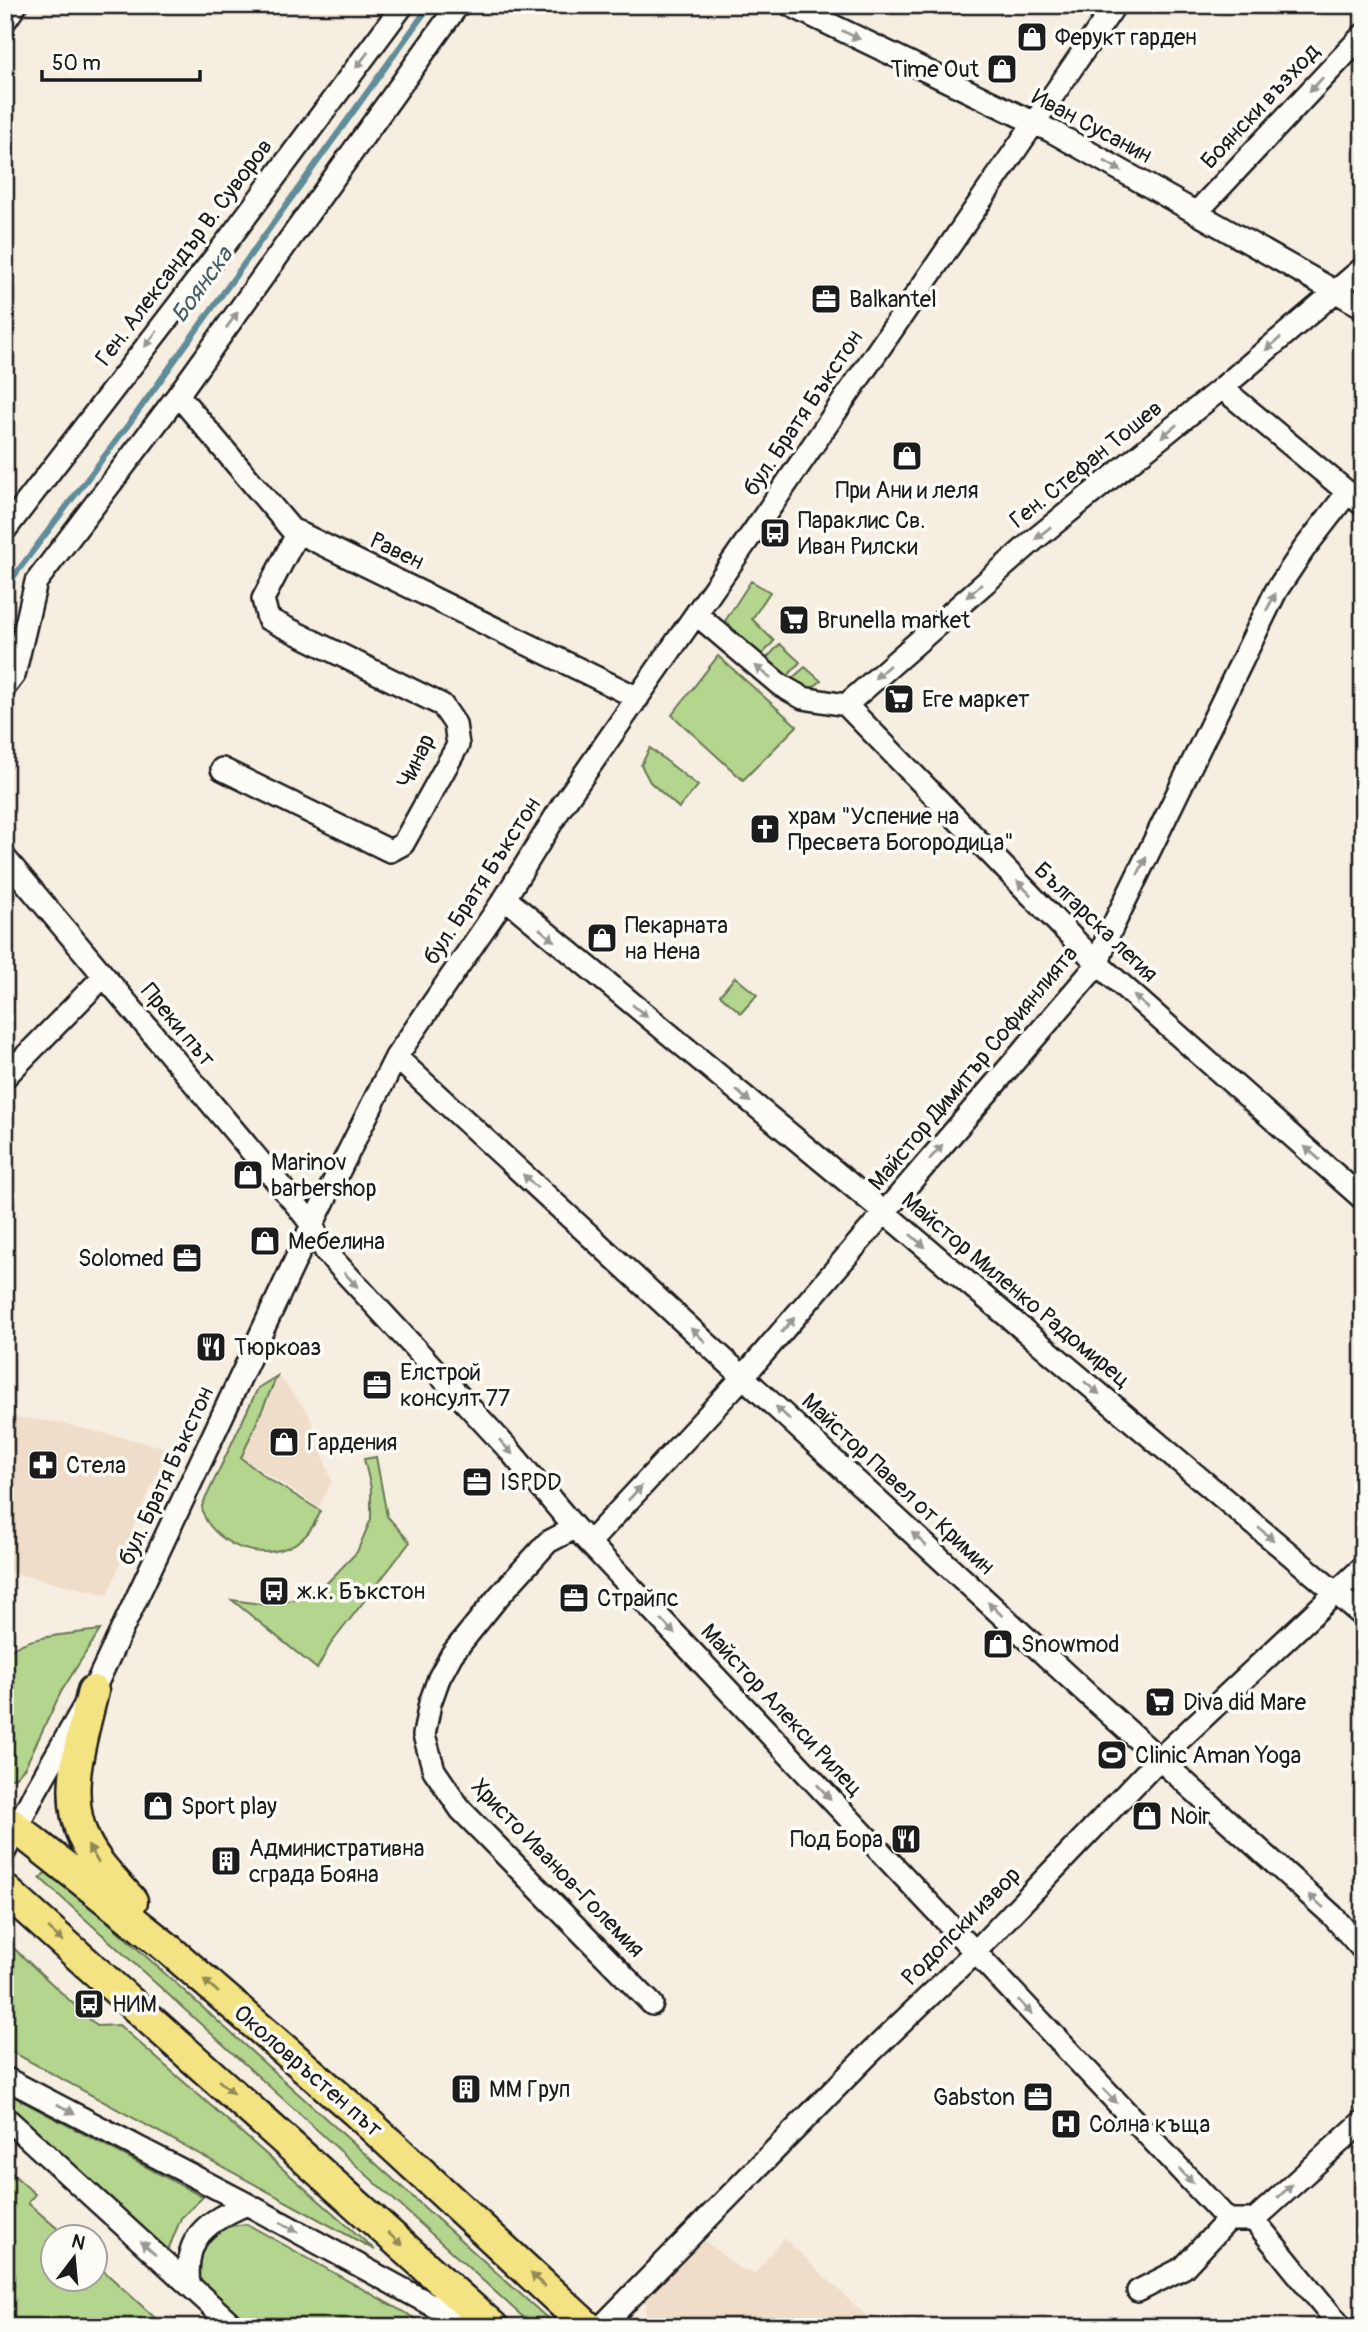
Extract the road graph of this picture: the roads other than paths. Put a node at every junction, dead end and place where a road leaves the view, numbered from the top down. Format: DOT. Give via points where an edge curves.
graph roads {
  1 [pos="16,5"];
  2 [pos="402,5"];
  3 [pos="458,5"];
  4 [pos="790,5"];
  5 [pos="1115,5"];
  6 [pos="5,21"];
  7 [pos="1363,35"];
  8 [pos="1034,123"];
  9 [pos="1196,213"];
  10 [pos="1363,268"];
  11 [pos="1334,291"];
  12 [pos="1363,307"];
  13 [pos="1222,388"];
  14 [pos="178,395"];
  15 [pos="1355,498"];
  16 [pos="5,530"];
  17 [pos="298,532"];
  18 [pos="696,614"];
  19 [pos="5,687"];
  20 [pos="638,698"];
  21 [pos="846,705"];
  22 [pos="222,769"];
  23 [pos="5,858"];
  24 [pos="505,898"];
  25 [pos="1098,964"];
  26 [pos="103,977"];
  27 [pos="396,1057"];
  28 [pos="5,1077"];
  29 [pos="1361,1193"];
  30 [pos="885,1213"];
  31 [pos="312,1225"];
  32 [pos="743,1377"];
  33 [pos="582,1536"];
  34 [pos="1363,1567"];
  35 [pos="1335,1593"];
  36 [pos="1363,1616"];
  37 [pos="93,1691"];
  38 [pos="1159,1759"];
  39 [pos="9,1832"];
  40 [pos="5,1890"];
  41 [pos="165,1946"];
  42 [pos="1363,1950"];
  43 [pos="975,1952"];
  44 [pos="653,2004"];
  45 [pos="5,2078"];
  46 [pos="5,2117"];
  47 [pos="1363,2121"];
  48 [pos="247,2204"];
  49 [pos="1228,2220"];
  50 [pos="1254,2220"];
  51 [pos="189,2286"];
  52 [pos="1138,2291"];
  53 [pos="235,2327"];
  54 [pos="472,2327"];
  55 [pos="494,2327"];
  56 [pos="588,2327"];
  57 [pos="601,2327"];
  58 [pos="1341,2327"];
  1 -- 6 [label="street"];
  2 -- 16 [label="street, Ген. Александър В. Суворов, one-way"];
  14 -- 3 [label="street, one-way"];
  4 -- 8 [label="street, Иван Сусанин, one-way"];
  5 -- 8 [label="street, бул. Братя Бъкстон"];
  7 -- 9 [label="street, Боянски възход, one-way"];
  8 -- 9 [label="street, Иван Сусанин, one-way"];
  8 -- 18 [label="street, бул. Братя Бъкстон"];
  9 -- 11 [label="street, Иван Сусанин"];
  10 -- 11 [label="street, Ген. Стефан Тошев"];
  11 -- 12 [label="street, Иван Сусанин"];
  11 -- 13 [label="street, Ген. Стефан Тошев, one-way"];
  13 -- 15 [label="street"];
  13 -- 21 [label="street, Ген. Стефан Тошев, one-way" via="1025,548"];
  14 -- 17 [label="street, Равен"];
  14 -- 19 [label="street" via="36,582 14,675"];
  25 -- 15 [label="street, Майстор Димитър Софиянлията, one-way" via="1240,663 1288,573"];
  17 -- 20 [label="street, Равен"];
  17 -- 22 [label="street, Чинар" via="263,599 268,619 442,705 455,724 458,745 403,844 390,851"];
  18 -- 20 [label="street, бул. Братя Бъкстон"];
  21 -- 18 [label="street, one-way" via="803,698 780,685"];
  20 -- 24 [label="street, бул. Братя Бъкстон"];
  25 -- 21 [label="street, Българска легия, one-way"];
  23 -- 26 [label="street, Преки път"];
  24 -- 27 [label="street, бул. Братя Бъкстон"];
  24 -- 30 [label="street, Майстор Миленко Радомирец, one-way"];
  29 -- 25 [label="street, Българска легия, one-way"];
  30 -- 25 [label="street, Майстор Димитър Софиянлията, one-way"];
  26 -- 28 [label="street"];
  26 -- 31 [label="street, Преки път"];
  27 -- 31 [label="street, бул. Братя Бъкстон"];
  32 -- 27 [label="street, Майстор Павел от Кримин, one-way"];
  32 -- 30 [label="street, Майстор Димитър Софиянлията, one-way"];
  30 -- 35 [label="street, Майстор Миленко Радомирец, one-way"];
  31 -- 33 [label="street, Майстор Алекси Рилец, one-way" via="326,1252"];
  31 -- 37 [label="street, бул. Братя Бъкстон"];
  33 -- 32 [label="street, Майстор Димитър Софиянлията, one-way"];
  38 -- 32 [label="street, Майстор Павел от Кримин, one-way"];
  33 -- 43 [label="street, Майстор Алекси Рилец, one-way"];
  33 -- 44 [label="street, Христо Иванов-Големия" via="548,1542 452,1654 430,1703 424,1735 434,1770 461,1810"];
  34 -- 35 [label="street, Родопски извор"];
  35 -- 36 [label="street, Майстор Миленко Радомирец"];
  35 -- 38 [label="street, Родопски извор"];
  37 -- 39 [label="street, бул. Братя Бъкстон"];
  41 -- 37 [label="highway, one-way" via="141,1910 101,1866 76,1816 76,1761"];
  42 -- 38 [label="street, Майстор Павел от Кримин, one-way" via="1333,1916"];
  38 -- 43 [label="street, Родопски извор"];
  39 -- 41 [label="highway, Околовръстен път"];
  40 -- 55 [label="highway, one-way"];
  56 -- 41 [label="highway, Околовръстен път, one-way" via="355,2111"];
  43 -- 49 [label="street, Майстор Алекси Рилец, one-way"];
  43 -- 57 [label="street, Родопски извор" via="867,2055"];
  45 -- 48 [label="street, one-way"];
  51 -- 46 [label="street, one-way"];
  50 -- 47 [label="street, one-way"];
  48 -- 51 [label="street" via="214,2219 197,2238 187,2266"];
  48 -- 54 [label="street, one-way"];
  49 -- 50 [label="street"];
  49 -- 52 [label="street" via="1183,2267"];
  50 -- 58 [label="street"];
  51 -- 53 [label="street"];
}
